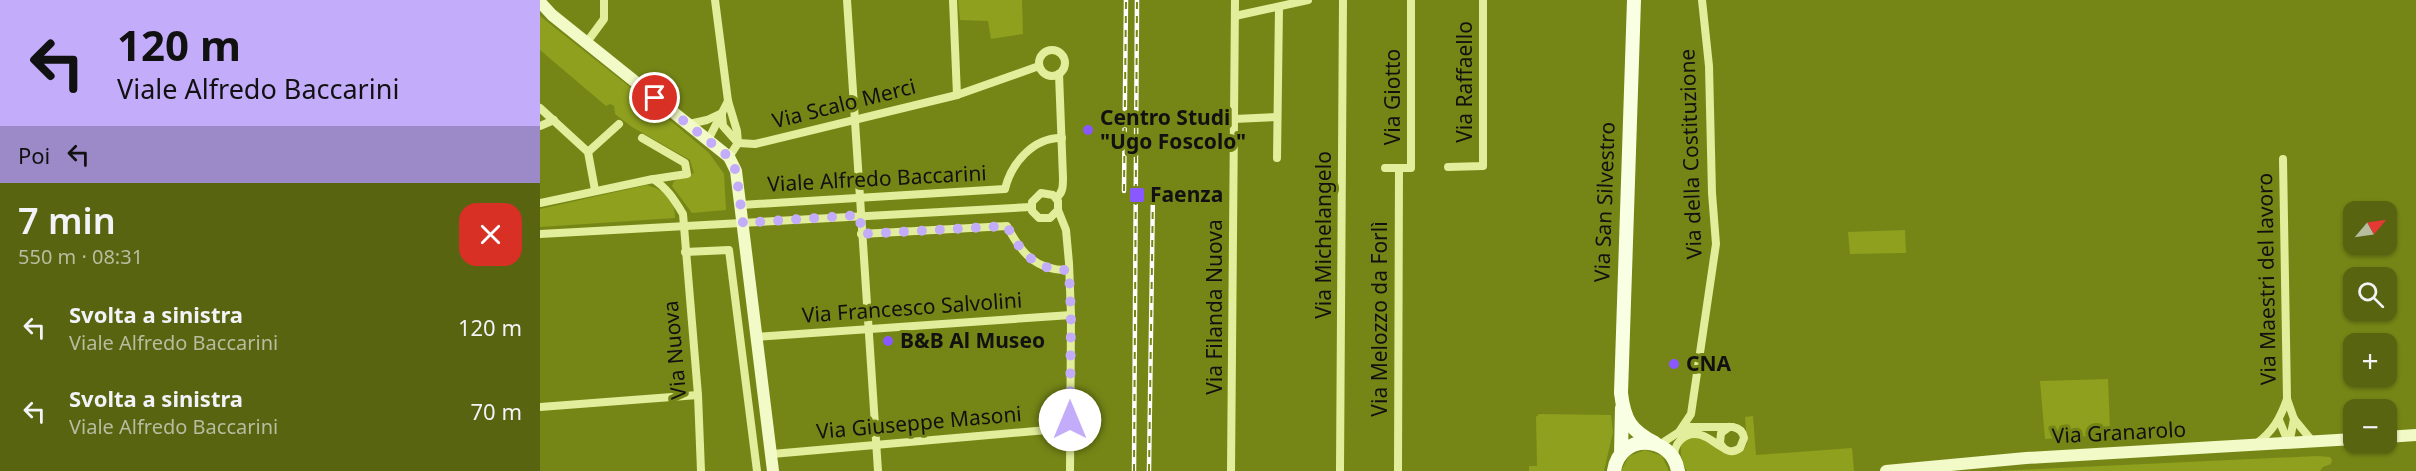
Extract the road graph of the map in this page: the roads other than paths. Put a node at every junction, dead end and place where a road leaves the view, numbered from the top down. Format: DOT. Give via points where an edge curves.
graph roads {
  1 [pos="604,0"];
  2 [pos="716,0"];
  3 [pos="847,0"];
  4 [pos="953,0"];
  5 [pos="1235,0"];
  6 [pos="1308,0"];
  7 [pos="1343,0"];
  8 [pos="1411,0"];
  9 [pos="1483,0"];
  10 [pos="1634,0"];
  11 [pos="1702,0"];
  12 [pos="540,2"];
  13 [pos="1279,7"];
  14 [pos="1235,15"];
  15 [pos="587,42"];
  16 [pos="1039,66"];
  17 [pos="1059,74"];
  18 [pos="957,95"];
  19 [pos="728,101"];
  20 [pos="540,108"];
  21 [pos="722,113"];
  22 [pos="1277,117"];
  23 [pos="1234,119"];
  24 [pos="554,120"];
  25 [pos="854,121"];
  26 [pos="619,124"];
  27 [pos="689,124"];
  28 [pos="540,126"];
  29 [pos="642,138"];
  30 [pos="1062,138"];
  31 [pos="708,140"];
  32 [pos="738,143"];
  33 [pos="588,152"];
  34 [pos="729,157"];
  35 [pos="1277,158"];
  36 [pos="2283,159"];
  37 [pos="1448,167"];
  38 [pos="1385,168"];
  39 [pos="1399,168"];
  40 [pos="653,179"];
  41 [pos="595,190"];
  42 [pos="859,197"];
  43 [pos="1056,198"];
  44 [pos="540,203"];
  45 [pos="741,205"];
  46 [pos="1031,207"];
  47 [pos="1058,210"];
  48 [pos="860,215"];
  49 [pos="743,223"];
  50 [pos="683,226"];
  51 [pos="540,234"];
  52 [pos="861,234"];
  53 [pos="685,252"];
  54 [pos="1069,270"];
  55 [pos="1071,315"];
  56 [pos="868,329"];
  57 [pos="756,337"];
  58 [pos="763,389"];
  59 [pos="747,391"];
  60 [pos="698,395"];
  61 [pos="2287,399"];
  62 [pos="540,406"];
  63 [pos="1622,406"];
  64 [pos="1691,414"];
  65 [pos="2294,418"];
  66 [pos="2279,420"];
  67 [pos="1702,427"];
  68 [pos="1729,427"];
  69 [pos="1070,428"];
  70 [pos="1679,432"];
  71 [pos="2416,435"];
  72 [pos="2397,436"];
  73 [pos="2343,440"];
  74 [pos="2313,442"];
  75 [pos="1657,444"];
  76 [pos="2289,444"];
  77 [pos="876,445"];
  78 [pos="2254,446"];
  79 [pos="1724,448"];
  80 [pos="772,454"];
  81 [pos="1621,454"];
  82 [pos="1678,468"];
  83 [pos="701,471"];
  84 [pos="757,471"];
  85 [pos="774,471"];
  86 [pos="878,471"];
  87 [pos="1071,471"];
  88 [pos="1231,471"];
  89 [pos="1340,471"];
  90 [pos="1398,471"];
  91 [pos="1614,471"];
  92 [pos="1886,471"];
  1 -- 15 [label="street" via="604,20"];
  2 -- 19 [label="street"];
  3 -- 25 [label="street"];
  4 -- 18 [label="street"];
  5 -- 14 [label="street, Via Filanda Nuova"];
  6 -- 13 [label="street"];
  7 -- 89 [label="street, Via Michelangelo"];
  8 -- 39 [label="street, Via Giotto" via="1411,168"];
  9 -- 37 [label="street, Via Raffaello" via="1483,166"];
  10 -- 63 [label="main road, Via San Silvestro"];
  11 -- 64 [label="street, Via della Costituzione" via="1709,66 1716,244"];
  12 -- 15 [label="main road"];
  13 -- 14 [label="street"];
  13 -- 22 [label="street"];
  14 -- 23 [label="street, Via Filanda Nuova"];
  15 -- 27 [label="main road"];
  16 -- 17 [label="street" via="1047,75"];
  16 -- 17 [label="street" via="1042,54 1054,50 1065,63"];
  16 -- 18 [label="street, Via Scalo Merci"];
  17 -- 30 [label="street"];
  18 -- 25 [label="street, Via Scalo Merci"];
  19 -- 21 [label="street"];
  19 -- 32 [label="street"];
  20 -- 24 [label="street"];
  21 -- 27 [label="street"];
  21 -- 31 [label="street"];
  21 -- 32 [label="street" via="723,126"];
  22 -- 23 [label="street"];
  22 -- 35 [label="street"];
  23 -- 88 [label="street, Via Filanda Nuova"];
  24 -- 28 [label="street"];
  24 -- 33 [label="street"];
  25 -- 32 [label="street, Via Scalo Merci" via="755,144"];
  25 -- 42 [label="street"];
  26 -- 33 [label="street"];
  27 -- 31 [label="main road"];
  29 -- 40 [label="street" via="685,163 687,174"];
  30 -- 42 [label="street, Viale Alfredo Baccarini" via="1036,146 1021,157 1009,173 1005,189"];
  30 -- 43 [label="street" via="1062,188"];
  31 -- 34 [label="main road"];
  32 -- 34 [label="street"];
  33 -- 41 [label="street"];
  34 -- 45 [label="main road" via="736,171"];
  36 -- 61 [label="street, Via Maestri del lavoro"];
  38 -- 39 [label="street, Via Giotto"];
  39 -- 90 [label="street, Via Melozzo da Forlì"];
  40 -- 41 [label="street"];
  40 -- 50 [label="street" via="674,198"];
  41 -- 44 [label="street"];
  42 -- 45 [label="street, Viale Alfredo Baccarini"];
  42 -- 48 [label="street"];
  43 -- 46 [label="street" via="1041,193"];
  43 -- 47 [label="street"];
  45 -- 49 [label="main road"];
  46 -- 47 [label="street" via="1035,216 1045,220"];
  46 -- 48 [label="street, Viale Alfredo Baccarini"];
  47 -- 54 [label="street" via="1065,230"];
  48 -- 49 [label="street, Viale Alfredo Baccarini"];
  48 -- 52 [label="street"];
  49 -- 50 [label="street, Viale Alfredo Baccarini"];
  49 -- 57 [label="main road"];
  50 -- 51 [label="street, Viale Alfredo Baccarini"];
  50 -- 53 [label="street, Via Nuova"];
  52 -- 54 [label="street" via="1007,226 1023,251 1039,265"];
  52 -- 56 [label="street"];
  53 -- 59 [label="street" via="729,250"];
  53 -- 60 [label="street, Via Nuova"];
  54 -- 55 [label="street"];
  55 -- 56 [label="street, Via Francesco Salvolini"];
  55 -- 69 [label="street"];
  56 -- 57 [label="street, Via Francesco Salvolini"];
  56 -- 77 [label="street"];
  57 -- 58 [label="main road"];
  58 -- 59 [label="street"];
  58 -- 80 [label="main road"];
  59 -- 84 [label="street"];
  60 -- 62 [label="street"];
  60 -- 83 [label="street, Via Nuova"];
  61 -- 65 [label="street, Via Maestri del lavoro"];
  61 -- 66 [label="street, Via Maestri del lavoro"];
  63 -- 75 [label="main road, Via San Silvestro" via="1639,435"];
  63 -- 81 [label="main road, Via San Silvestro"];
  64 -- 67 [label="street"];
  64 -- 70 [label="street, Via della Costituzione"];
  65 -- 74 [label="street, Via Maestri del lavoro"];
  65 -- 76 [label="street"];
  66 -- 76 [label="street"];
  66 -- 78 [label="street, Via Maestri del lavoro"];
  67 -- 68 [label="street, Via della Costituzione"];
  67 -- 70 [label="street, Via della Costituzione"];
  68 -- 79 [label="street" via="1720,436"];
  68 -- 79 [label="street" via="1739,429 1744,442 1734,452"];
  69 -- 77 [label="street, Via Giuseppe Masoni"];
  69 -- 87 [label="street"];
  70 -- 75 [label="street, Via della Costituzione"];
  71 -- 72 [label="main road"];
  73 -- 74 [label="main road, Via Granarolo"];
  74 -- 76 [label="main road, Via Granarolo"];
  75 -- 81 [label="main road" via="1636,443"];
  75 -- 82 [label="main road, Via San Silvestro" via="1672,456"];
  76 -- 78 [label="main road, Via Granarolo"];
  77 -- 80 [label="street, Via Giuseppe Masoni"];
  77 -- 86 [label="street"];
  78 -- 92 [label="main road, Via Granarolo" via="2026,458"];
  79 -- 82 [label="street" via="1691,434 1682,438 1675,450"];
  80 -- 85 [label="main road"];
  81 -- 91 [label="main road"];
}
